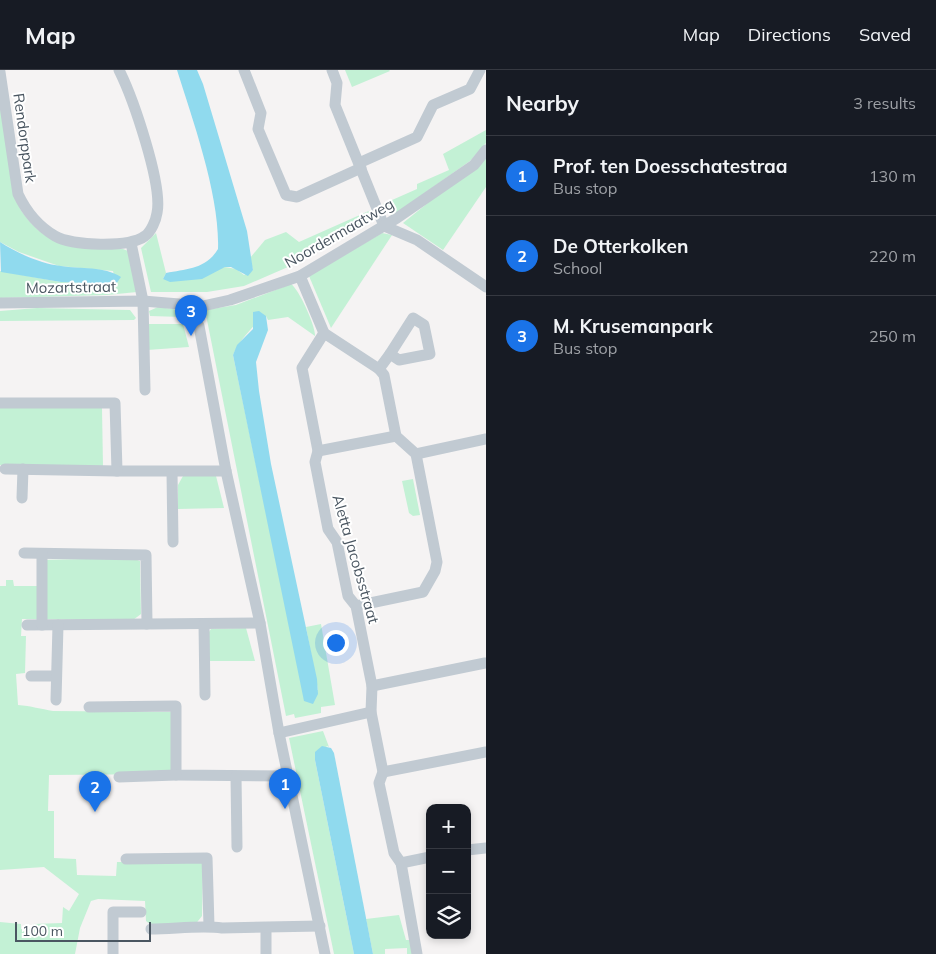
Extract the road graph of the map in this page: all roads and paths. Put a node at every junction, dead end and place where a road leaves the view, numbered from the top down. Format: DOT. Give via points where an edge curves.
graph roads {
  1 [pos="119,70"];
  2 [pos="244,70"];
  3 [pos="332,70"];
  4 [pos="480,70"];
  5 [pos="0,72"];
  6 [pos="486,150"];
  7 [pos="360,166"];
  8 [pos="384,226"];
  9 [pos="131,243"];
  10 [pos="300,276"];
  11 [pos="486,287"];
  12 [pos="143,302"];
  13 [pos="0,303"];
  14 [pos="189,309"];
  15 [pos="324,333"];
  16 [pos="390,354"];
  17 [pos="379,369"];
  18 [pos="145,390"];
  19 [pos="0,403"];
  20 [pos="396,436"];
  21 [pos="486,439"];
  22 [pos="318,451"];
  23 [pos="416,454"];
  24 [pos="5,469"];
  25 [pos="23,469"];
  26 [pos="117,471"];
  27 [pos="226,471"];
  28 [pos="172,472"];
  29 [pos="22,498"];
  30 [pos="173,542"];
  31 [pos="24,553"];
  32 [pos="42,554"];
  33 [pos="356,606"];
  34 [pos="260,623"];
  35 [pos="147,624"];
  36 [pos="204,624"];
  37 [pos="28,625"];
  38 [pos="42,625"];
  39 [pos="58,625"];
  40 [pos="486,665"];
  41 [pos="31,676"];
  42 [pos="56,676"];
  43 [pos="372,686"];
  44 [pos="205,696"];
  45 [pos="56,700"];
  46 [pos="89,706"];
  47 [pos="371,712"];
  48 [pos="279,733"];
  49 [pos="486,752"];
  50 [pos="383,772"];
  51 [pos="176,775"];
  52 [pos="119,776"];
  53 [pos="236,776"];
  54 [pos="289,776"];
  55 [pos="237,847"];
  56 [pos="486,848"];
  57 [pos="471,850"];
  58 [pos="426,858"];
  59 [pos="126,859"];
  60 [pos="401,863"];
  61 [pos="141,912"];
  62 [pos="209,926"];
  63 [pos="320,926"];
  64 [pos="266,928"];
  65 [pos="151,929"];
  66 [pos="113,954"];
  67 [pos="266,954"];
  68 [pos="325,954"];
  69 [pos="417,954"];
  1 -- 9 [label="street" via="140,126 158,203 150,230"];
  2 -- 7 [label="street" via="262,113 258,129 286,195 297,197"];
  3 -- 7 [label="street" via="338,83 335,105"];
  4 -- 7 [label="street" via="470,89 432,106 416,137"];
  5 -- 9 [label="street, Rendorppark" via="18,194 30,214 57,237 87,242"];
  6 -- 8 [label="street, Noordermaatweg" via="474,165"];
  7 -- 8 [label="street"];
  8 -- 10 [label="street, Noordermaatweg"];
  8 -- 11 [label="street" via="417,240"];
  9 -- 12 [label="street"];
  10 -- 14 [label="street, Noordermaatweg" via="230,300"];
  10 -- 15 [label="street"];
  12 -- 13 [label="street, Mozartstraat"];
  12 -- 14 [label="street, Mozartstraat" via="179,304"];
  12 -- 18 [label="street"];
  14 -- 27 [label="street" via="199,326"];
  15 -- 17 [label="street"];
  15 -- 22 [label="street, Aletta Jacobsstraat" via="302,371"];
  16 -- 17 [label="street"];
  17 -- 20 [label="street" via="384,375"];
  19 -- 26 [label="street" via="115,403"];
  20 -- 22 [label="street"];
  20 -- 23 [label="street"];
  21 -- 23 [label="street"];
  22 -- 33 [label="street, Aletta Jacobsstraat" via="315,462 328,529 336,542 348,596"];
  23 -- 33 [label="street" via="437,562 435,571 423,592"];
  24 -- 25 [label="street"];
  25 -- 26 [label="street"];
  25 -- 29 [label="street"];
  26 -- 28 [label="street"];
  27 -- 28 [label="street"];
  27 -- 34 [label="street"];
  28 -- 30 [label="street"];
  31 -- 32 [label="street"];
  32 -- 35 [label="street" via="146,555"];
  32 -- 38 [label="street"];
  33 -- 43 [label="street, Aletta Jacobsstraat"];
  34 -- 36 [label="street"];
  34 -- 48 [label="street"];
  35 -- 36 [label="street"];
  35 -- 39 [label="street"];
  36 -- 44 [label="street"];
  37 -- 38 [label="street"];
  38 -- 39 [label="street"];
  39 -- 42 [label="street"];
  40 -- 43 [label="street"];
  41 -- 42 [label="street"];
  42 -- 45 [label="street"];
  43 -- 47 [label="street, Aletta Jacobsstraat"];
  46 -- 51 [label="street" via="176,706"];
  47 -- 48 [label="street"];
  47 -- 50 [label="street, Aletta Jacobsstraat"];
  48 -- 54 [label="street"];
  49 -- 50 [label="street"];
  50 -- 60 [label="street, Aletta Jacobsstraat" via="380,783 394,853"];
  51 -- 52 [label="street"];
  51 -- 53 [label="street"];
  53 -- 54 [label="street"];
  53 -- 55 [label="street"];
  54 -- 63 [label="street"];
  56 -- 57 [label="street"];
  58 -- 60 [label="street"];
  59 -- 62 [label="street" via="207,858"];
  60 -- 69 [label="street, Aletta Jacobsstraat"];
  61 -- 66 [label="street" via="113,912"];
  62 -- 64 [label="street"];
  62 -- 65 [label="street"];
  63 -- 64 [label="street"];
  63 -- 68 [label="street"];
  64 -- 67 [label="street"];
}
